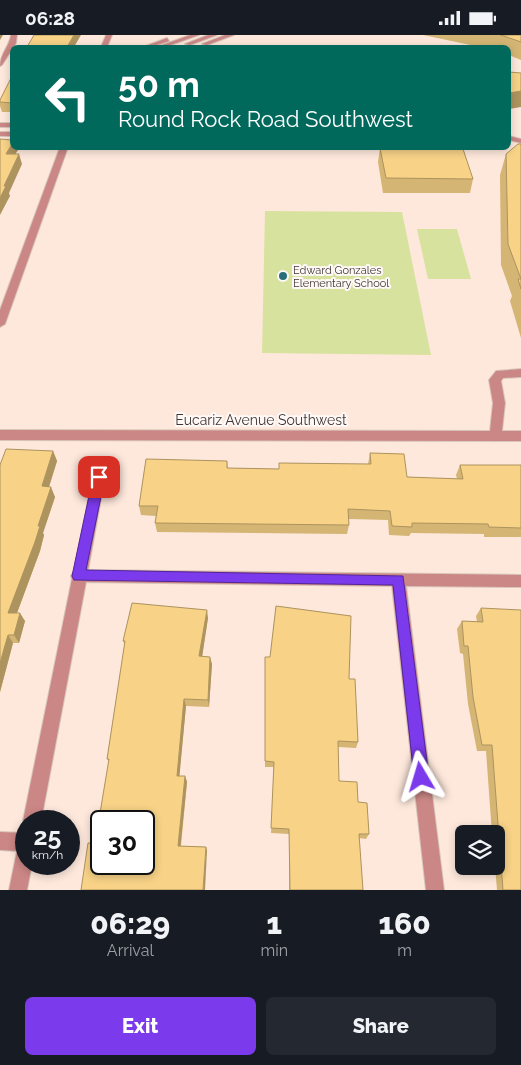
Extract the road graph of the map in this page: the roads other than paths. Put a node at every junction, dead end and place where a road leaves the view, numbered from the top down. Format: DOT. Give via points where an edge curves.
graph roads {
  1 [pos="182,35"];
  2 [pos="196,35"];
  3 [pos="214,35"];
  4 [pos="231,35"];
  5 [pos="152,45"];
  6 [pos="166,45"];
  7 [pos="185,45"];
  8 [pos="203,45"];
  9 [pos="10,46"];
  10 [pos="0,64"];
  11 [pos="63,150"];
  12 [pos="0,324"];
  13 [pos="521,373"];
  14 [pos="0,435"];
  15 [pos="496,436"];
  16 [pos="521,437"];
  17 [pos="99,477"];
  18 [pos="78,576"];
  19 [pos="398,580"];
  20 [pos="521,581"];
  21 [pos="34,810"];
  22 [pos="0,841"];
  23 [pos="15,842"];
  24 [pos="21,875"];
  25 [pos="18,890"];
  26 [pos="435,890"];
  1 -- 5 [label="street"];
  2 -- 6 [label="street"];
  3 -- 7 [label="street"];
  4 -- 8 [label="street"];
  9 -- 10 [label="street"];
  11 -- 12 [label="street"];
  13 -- 15 [label="street" via="500,374 495,380 499,403"];
  14 -- 15 [label="street, Eucariz Avenue Southwest"];
  15 -- 16 [label="street, Eucariz Avenue Southwest"];
  17 -- 18 [label="street"];
  18 -- 19 [label="street"];
  18 -- 21 [label="street"];
  19 -- 20 [label="street"];
  19 -- 26 [label="street"];
  22 -- 23 [label="street"];
  24 -- 25 [label="street"];
}
